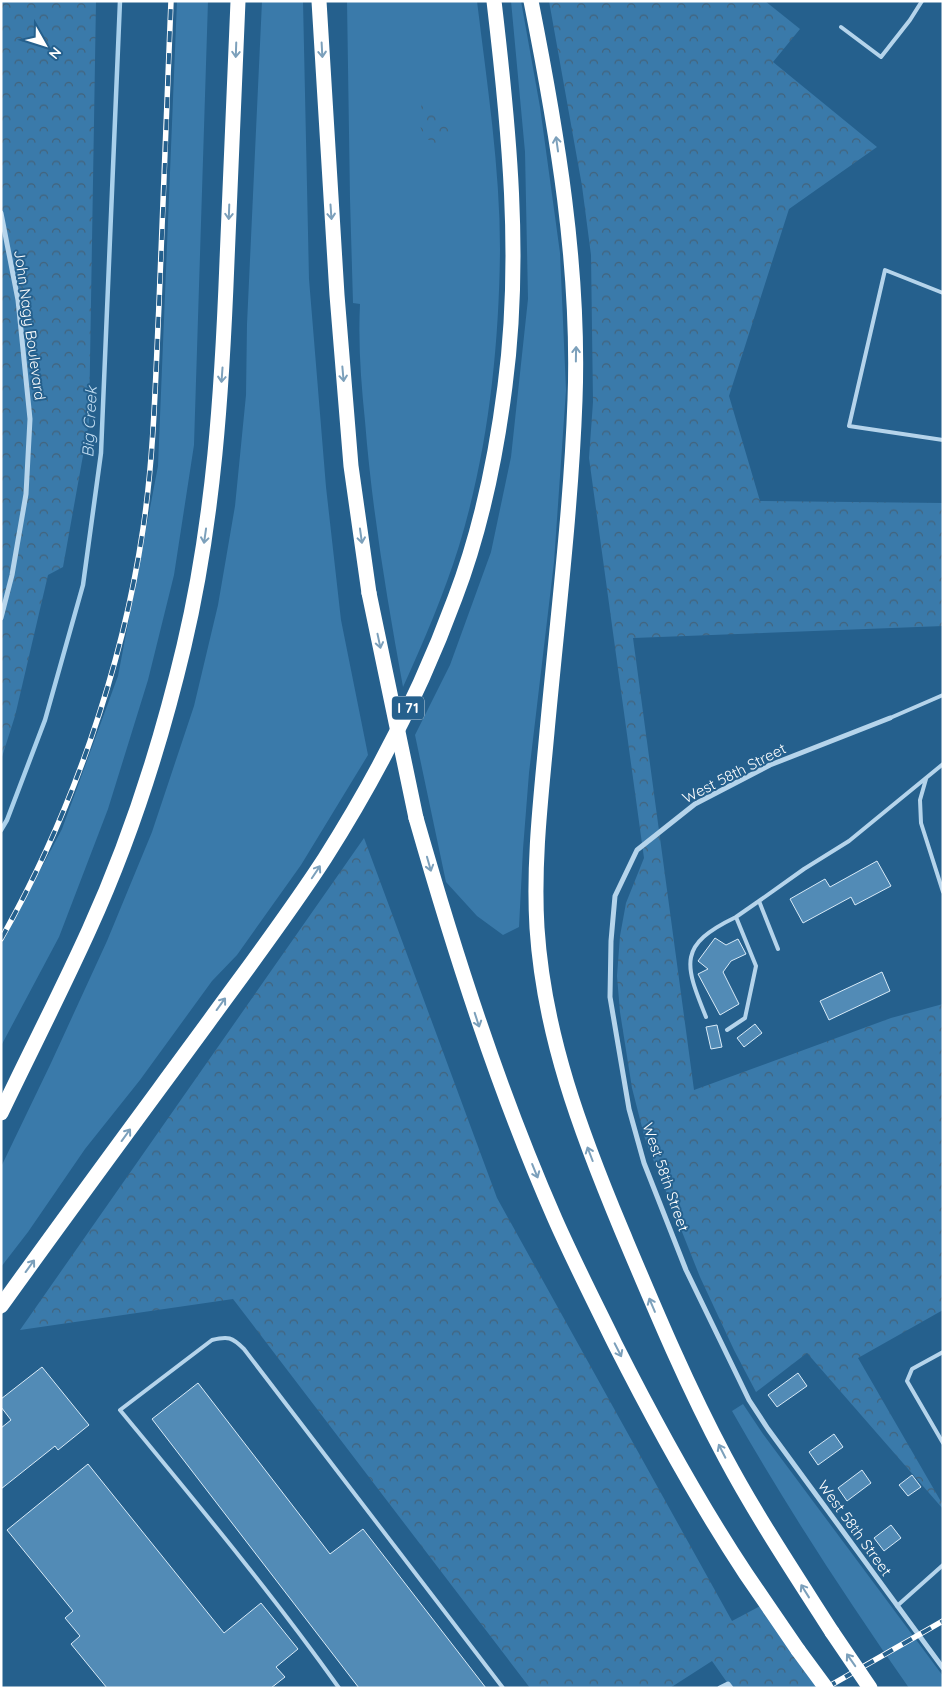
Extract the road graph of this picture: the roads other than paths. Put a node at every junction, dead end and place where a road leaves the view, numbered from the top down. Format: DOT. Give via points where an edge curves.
graph roads {
  1 [pos="238,1"];
  2 [pos="319,1"];
  3 [pos="494,1"];
  4 [pos="532,1"];
  5 [pos="922,1"];
  6 [pos="841,27"];
  7 [pos="1,213"];
  8 [pos="943,292"];
  9 [pos="943,440"];
  10 [pos="1,618"];
  11 [pos="943,695"];
  12 [pos="890,718"];
  13 [pos="943,764"];
  14 [pos="926,779"];
  15 [pos="943,892"];
  16 [pos="759,901"];
  17 [pos="736,917"];
  18 [pos="778,949"];
  19 [pos="706,1017"];
  20 [pos="727,1030"];
  21 [pos="1,1113"];
  22 [pos="1,1306"];
  23 [pos="943,1352"];
  24 [pos="943,1443"];
  25 [pos="943,1565"];
  26 [pos="897,1606"];
  27 [pos="943,1668"];
  28 [pos="729,1686"];
  29 [pos="339,1688"];
  30 [pos="503,1688"];
  31 [pos="720,1688"];
  32 [pos="826,1688"];
  33 [pos="870,1688"];
  1 -- 21 [label="highway, one-way" via="223,360 216,456 195,596 159,740 116,862 89,930"];
  2 -- 32 [label="highway, one-way, bridge" via="337,295 350,447 369,593 416,818 445,918 514,1118 555,1220 587,1288 657,1425 703,1506 745,1573"];
  22 -- 3 [label="highway, I 71, one-way" via="324,858 409,706 456,596 490,473 506,382 510,331 510,164"];
  33 -- 4 [label="highway, one-way, bridge" via="763,1524 724,1455 654,1309 576,1116 542,978 537,928 538,837 572,455 576,349 564,192"];
  5 -- 6 [label="lane" via="881,57"];
  7 -- 10 [label="street, John Nagy Boulevard" via="18,300 30,419 26,494"];
  8 -- 9 [label="lane" via="885,270 849,426"];
  11 -- 12 [label="lane"];
  12 -- 26 [label="street, West 58th Street" via="770,765 695,804 637,850 615,896 610,997 629,1109 644,1163 686,1270 749,1400"];
  13 -- 14 [label="lane"];
  14 -- 15 [label="lane" via="920,800 921,823"];
  14 -- 16 [label="lane" via="849,841"];
  16 -- 17 [label="lane"];
  16 -- 18 [label="lane"];
  17 -- 19 [label="lane" via="701,938 692,950 695,989"];
  17 -- 20 [label="lane" via="756,966 745,1018"];
  23 -- 24 [label="lane" via="912,1369 907,1381"];
  25 -- 26 [label="lane"];
  26 -- 27 [label="street, West 58th Street"];
  28 -- 31 [label="street"];
  29 -- 30 [label="lane" via="251,1571 120,1410 212,1340 224,1336 244,1349"];
}
